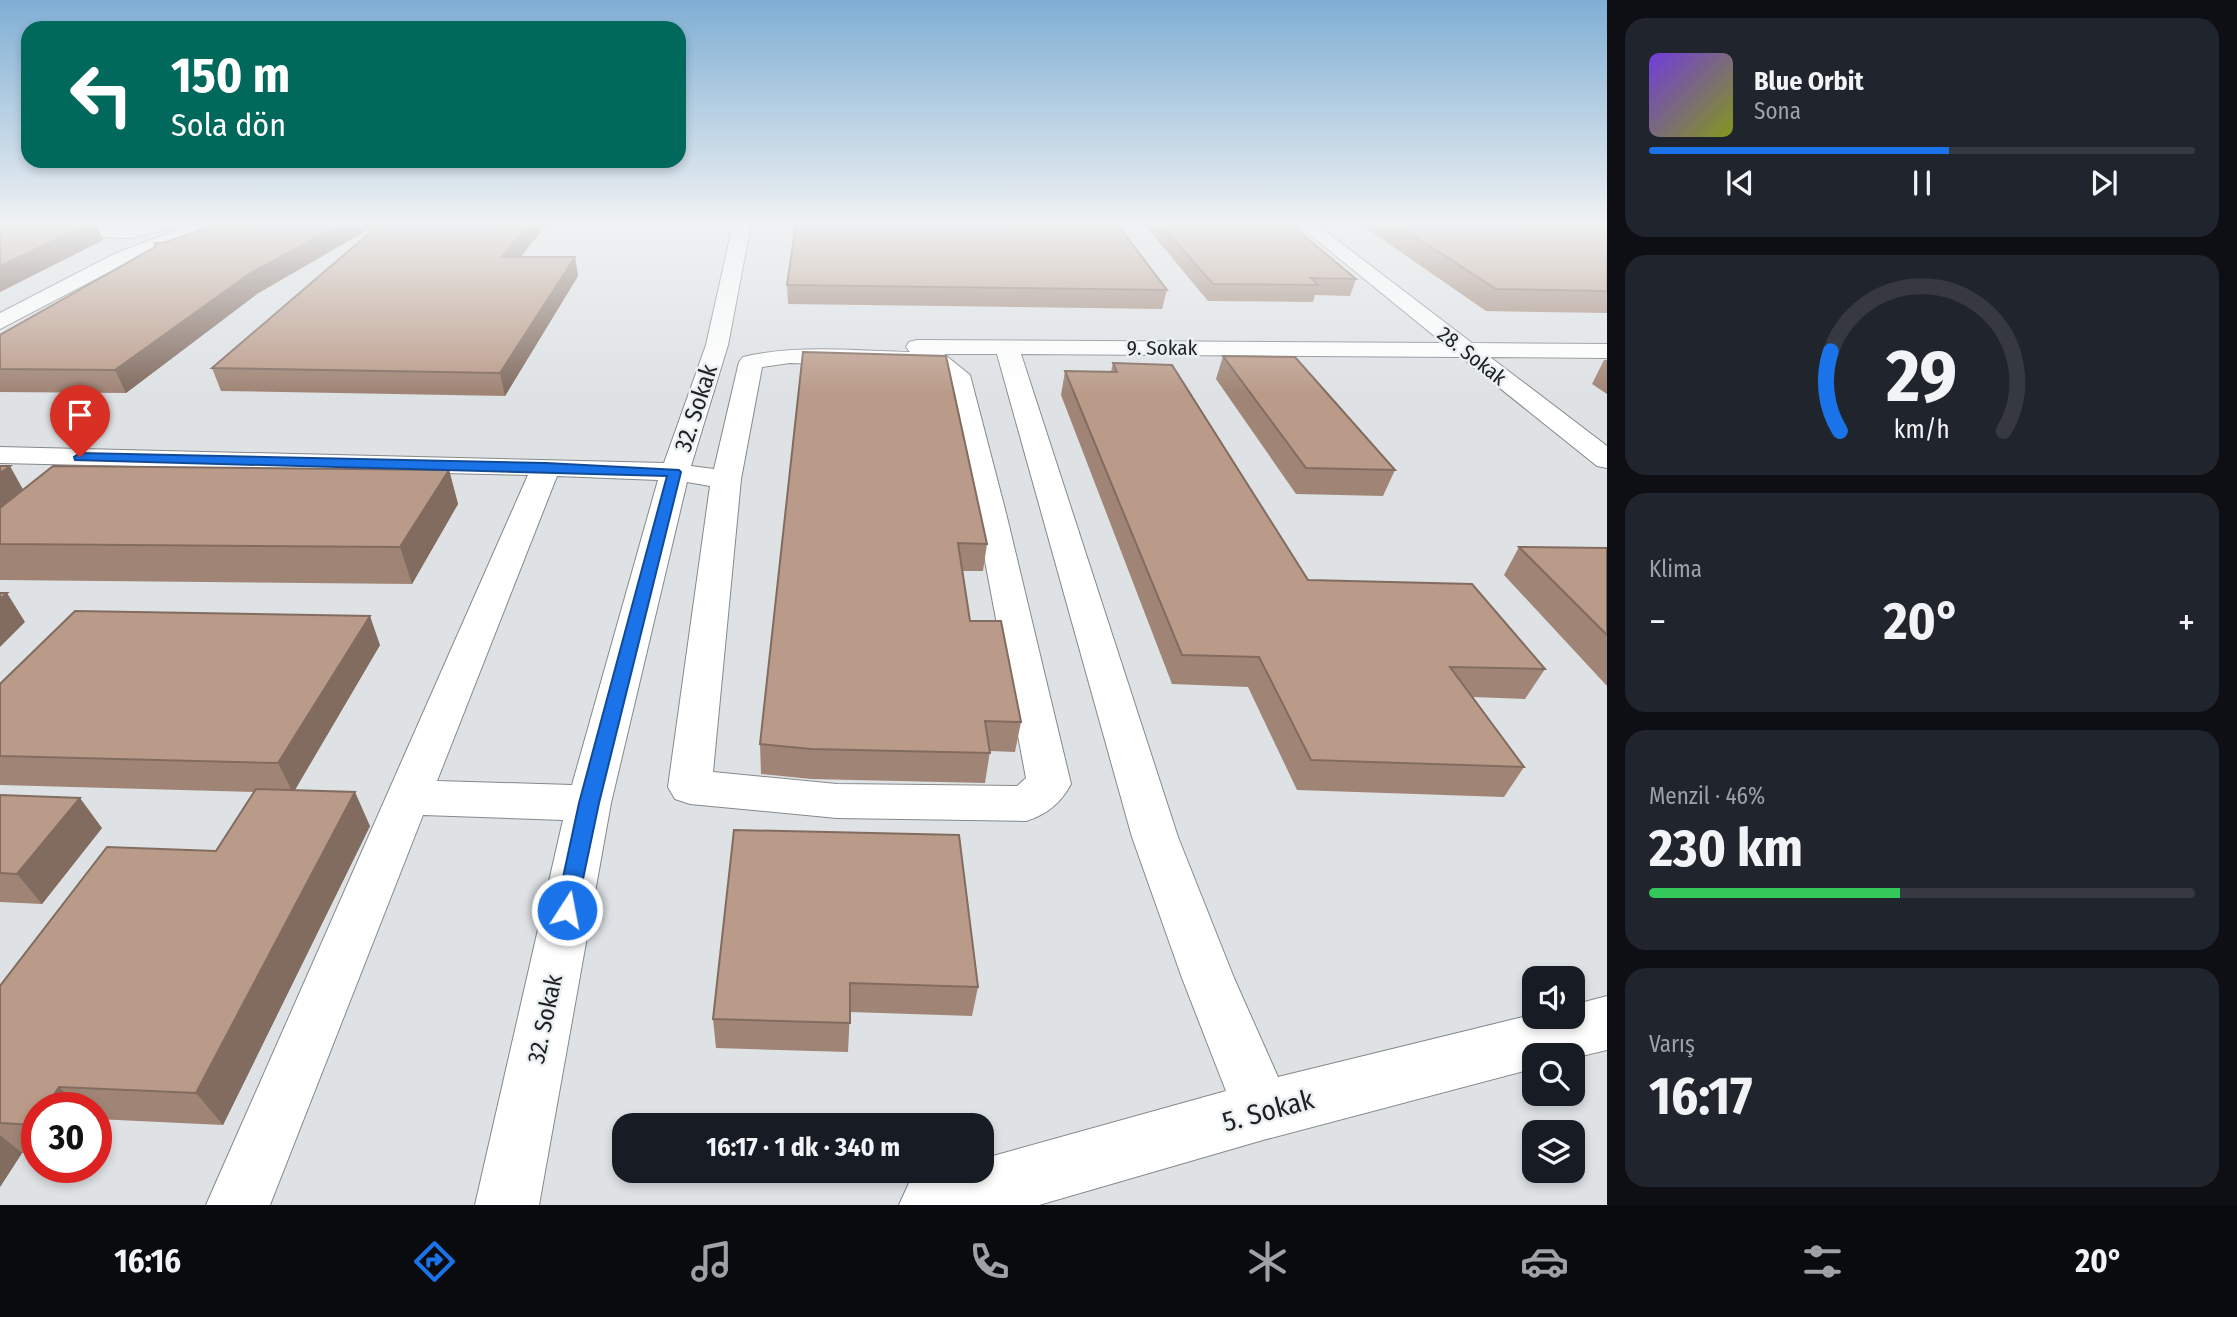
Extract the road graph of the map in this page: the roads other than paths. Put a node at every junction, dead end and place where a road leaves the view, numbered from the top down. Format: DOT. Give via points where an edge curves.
graph roads {
  1 [pos="79,280"];
  2 [pos="730,280"];
  3 [pos="1376,280"];
  4 [pos="0,322"];
  5 [pos="717,345"];
  6 [pos="1007,348"];
  7 [pos="1462,349"];
  8 [pos="1607,351"];
  9 [pos="0,455"];
  10 [pos="1607,460"];
  11 [pos="546,467"];
  12 [pos="675,472"];
  13 [pos="726,479"];
  14 [pos="410,797"];
  15 [pos="589,803"];
  16 [pos="1607,1023"];
  17 [pos="1263,1111"];
  18 [pos="237,1205"];
  19 [pos="507,1205"];
  20 [pos="931,1205"];
  1 -- 4 [label="street"];
  2 -- 5 [label="street, 32. Sokak"];
  3 -- 7 [label="street, 28. Sokak"];
  5 -- 6 [label="street, 9. Sokak"];
  5 -- 12 [label="street, 32. Sokak"];
  6 -- 7 [label="street, 9. Sokak"];
  6 -- 17 [label="street" via="1155,837"];
  7 -- 8 [label="street, 9. Sokak"];
  7 -- 10 [label="street, 28. Sokak"];
  9 -- 11 [label="street"];
  11 -- 12 [label="street"];
  11 -- 14 [label="street"];
  12 -- 13 [label="street"];
  12 -- 15 [label="street, 32. Sokak"];
  13 -- 13 [label="street" via="751,362 790,356 940,360 958,375 1049,784 1026,804 837,801 690,787"];
  14 -- 15 [label="street"];
  14 -- 18 [label="street"];
  15 -- 19 [label="street, 32. Sokak"];
  16 -- 17 [label="street, 5. Sokak"];
  17 -- 20 [label="street, 5. Sokak"];
}
